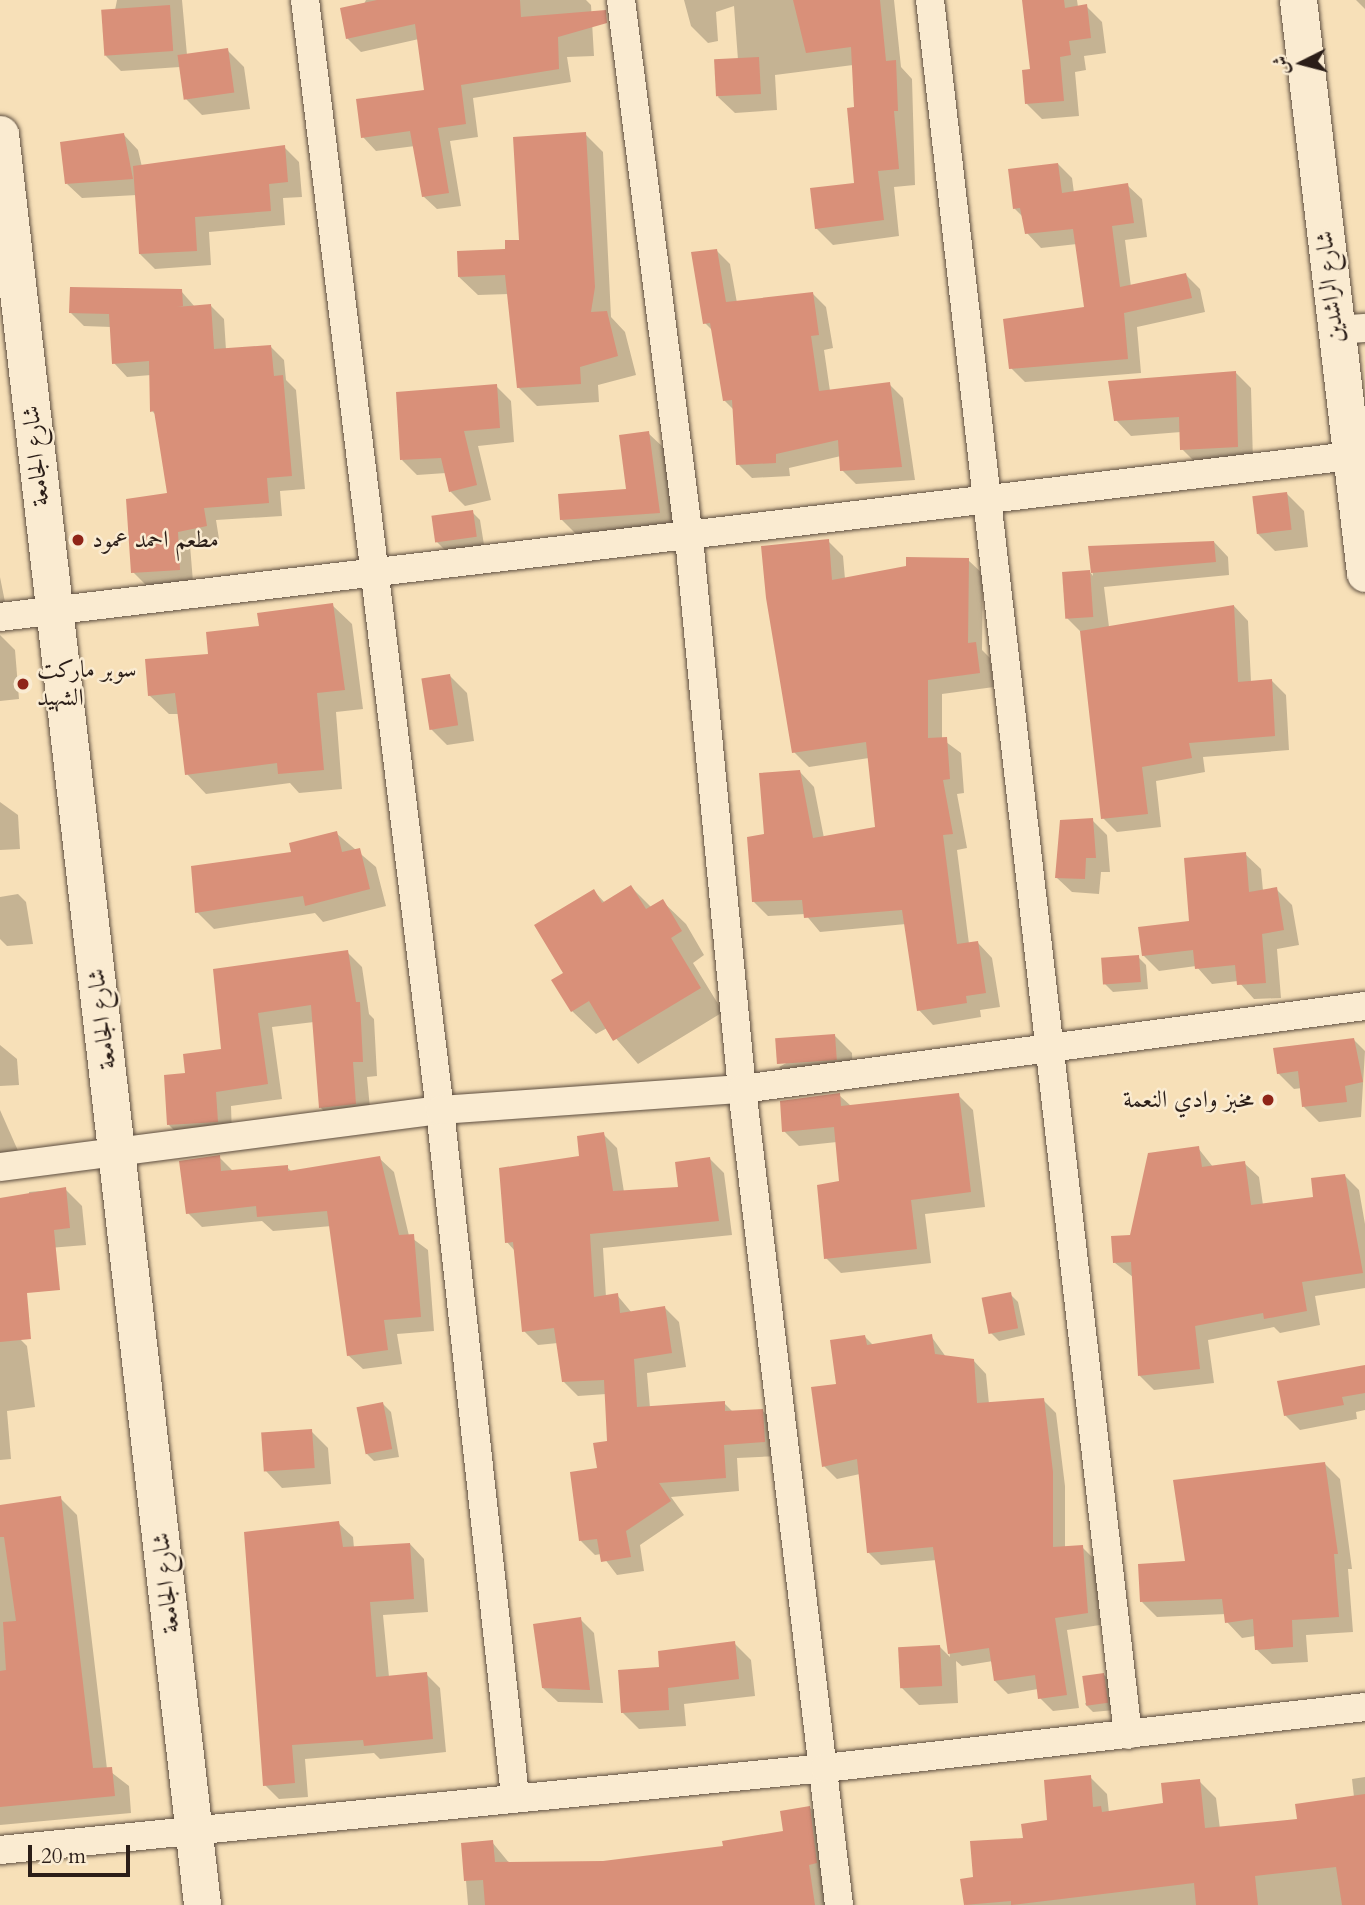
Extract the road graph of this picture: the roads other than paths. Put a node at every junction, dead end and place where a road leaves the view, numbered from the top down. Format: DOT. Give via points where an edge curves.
graph roads {
  1 [pos="305,0"];
  2 [pos="621,0"];
  3 [pos="930,0"];
  4 [pos="1298,0"];
  5 [pos="0,134"];
  6 [pos="1350,329"];
  7 [pos="1350,456"];
  8 [pos="985,502"];
  9 [pos="689,538"];
  10 [pos="374,570"];
  11 [pos="1365,573"];
  12 [pos="53,610"];
  13 [pos="0,617"];
  14 [pos="1365,1006"];
  15 [pos="1053,1050"];
  16 [pos="741,1089"];
  17 [pos="440,1111"];
  18 [pos="118,1152"];
  19 [pos="0,1167"];
  20 [pos="1365,1707"];
  21 [pos="1128,1735"];
  22 [pos="825,1768"];
  23 [pos="515,1796"];
  24 [pos="193,1831"];
  25 [pos="0,1850"];
  26 [pos="202,1905"];
  27 [pos="839,1905"];
  1 -- 10 [label="street"];
  2 -- 9 [label="street"];
  3 -- 8 [label="street"];
  4 -- 6 [label="street, شارع الراشدين"];
  5 -- 12 [label="street, شارع الجامعة"];
  6 -- 7 [label="street, شارع الراشدين"];
  7 -- 8 [label="street"];
  7 -- 11 [label="street, شارع الراشدين"];
  8 -- 9 [label="street"];
  8 -- 15 [label="street"];
  9 -- 10 [label="street"];
  9 -- 16 [label="street"];
  10 -- 12 [label="street"];
  10 -- 17 [label="street"];
  12 -- 13 [label="street"];
  12 -- 18 [label="street, شارع الجامعة"];
  14 -- 15 [label="street"];
  15 -- 16 [label="street"];
  15 -- 21 [label="street"];
  16 -- 17 [label="street"];
  16 -- 22 [label="street"];
  17 -- 18 [label="street"];
  17 -- 23 [label="street"];
  18 -- 19 [label="street"];
  18 -- 24 [label="street, شارع الجامعة"];
  20 -- 21 [label="street"];
  21 -- 22 [label="street"];
  22 -- 23 [label="street"];
  22 -- 27 [label="street"];
  23 -- 24 [label="street"];
  24 -- 25 [label="street"];
  24 -- 26 [label="street, شارع الجامعة"];
}
